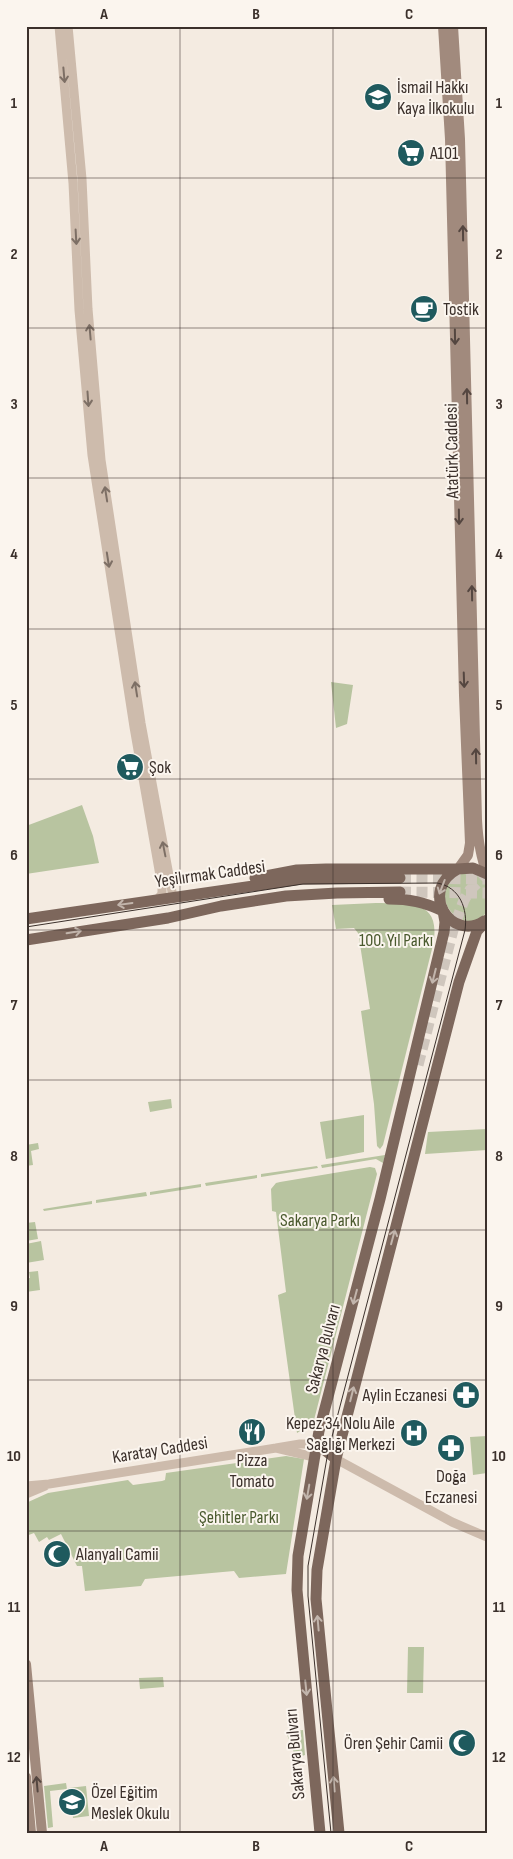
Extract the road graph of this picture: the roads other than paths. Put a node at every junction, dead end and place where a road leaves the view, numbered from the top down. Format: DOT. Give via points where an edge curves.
graph roads {
  1 [pos="59,26"];
  2 [pos="68,26"];
  3 [pos="443,26"];
  4 [pos="453,26"];
  5 [pos="458,869"];
  6 [pos="487,874"];
  7 [pos="400,878"];
  8 [pos="400,892"];
  9 [pos="173,897"];
  10 [pos="157,900"];
  11 [pos="443,911"];
  12 [pos="168,918"];
  13 [pos="26,919"];
  14 [pos="487,920"];
  15 [pos="26,940"];
  16 [pos="418,1065"];
  17 [pos="380,1199"];
  18 [pos="319,1431"];
  19 [pos="303,1444"];
  20 [pos="317,1444"];
  21 [pos="276,1448"];
  22 [pos="314,1456"];
  23 [pos="336,1459"];
  24 [pos="49,1484"];
  25 [pos="26,1486"];
  26 [pos="26,1494"];
  27 [pos="487,1537"];
  28 [pos="26,1664"];
  29 [pos="26,1777"];
  30 [pos="31,1833"];
  31 [pos="42,1833"];
  32 [pos="320,1833"];
  33 [pos="339,1833"];
  1 -- 10 [label="street, one-way" via="92,455 162,887 162,894"];
  9 -- 2 [label="street, one-way" via="141,723 101,460"];
  3 -- 5 [label="main road, Atatürk Caddesi, one-way" via="450,139 470,842 468,855"];
  6 -- 4 [label="main road, Atatürk Caddesi, one-way" via="478,841 477,820 460,139"];
  5 -- 6 [label="main road" via="473,868"];
  5 -- 9 [label="main road" via="297,870 197,886"];
  5 -- 11 [label="main road, Sakarya Bulvarı, one-way" via="446,878 440,888"];
  7 -- 9 [label="main road, Yeşilırmak Caddesi" via="301,879"];
  8 -- 12 [label="main road" via="286,896"];
  9 -- 10 [label="main road, Yeşilırmak Caddesi"];
  10 -- 13 [label="main road, Yeşilırmak Caddesi, one-way"];
  11 -- 12 [label="main road" via="410,899 330,899"];
  11 -- 14 [label="main road" via="454,923 462,926 475,926"];
  11 -- 17 [label="main road, Sakarya Bulvarı, one-way" via="444,932"];
  15 -- 12 [label="main road, one-way"];
  23 -- 14 [label="main road, Sakarya Bulvarı, one-way" via="459,982 477,931"];
  16 -- 17 [label="main road" via="390,1174"];
  17 -- 18 [label="main road, Sakarya Bulvarı, one-way"];
  18 -- 19 [label="street"];
  18 -- 20 [label="main road, Sakarya Bulvarı"];
  19 -- 20 [label="street, Karatay Caddesi"];
  19 -- 21 [label="street, Karatay Caddesi"];
  20 -- 22 [label="main road, Sakarya Bulvarı"];
  20 -- 23 [label="main road"];
  21 -- 22 [label="street, Karatay Caddesi"];
  21 -- 24 [label="street, Karatay Caddesi"];
  22 -- 23 [label="main road"];
  22 -- 32 [label="main road, Sakarya Bulvarı, one-way" via="296,1578"];
  23 -- 27 [label="street" via="452,1522"];
  33 -- 23 [label="main road, Sakarya Bulvarı, one-way" via="316,1599 317,1570"];
  24 -- 25 [label="street, Karatay Caddesi"];
  24 -- 26 [label="street, Karatay Caddesi"];
  31 -- 28 [label="main road, one-way"];
  29 -- 30 [label="main road"];
}
